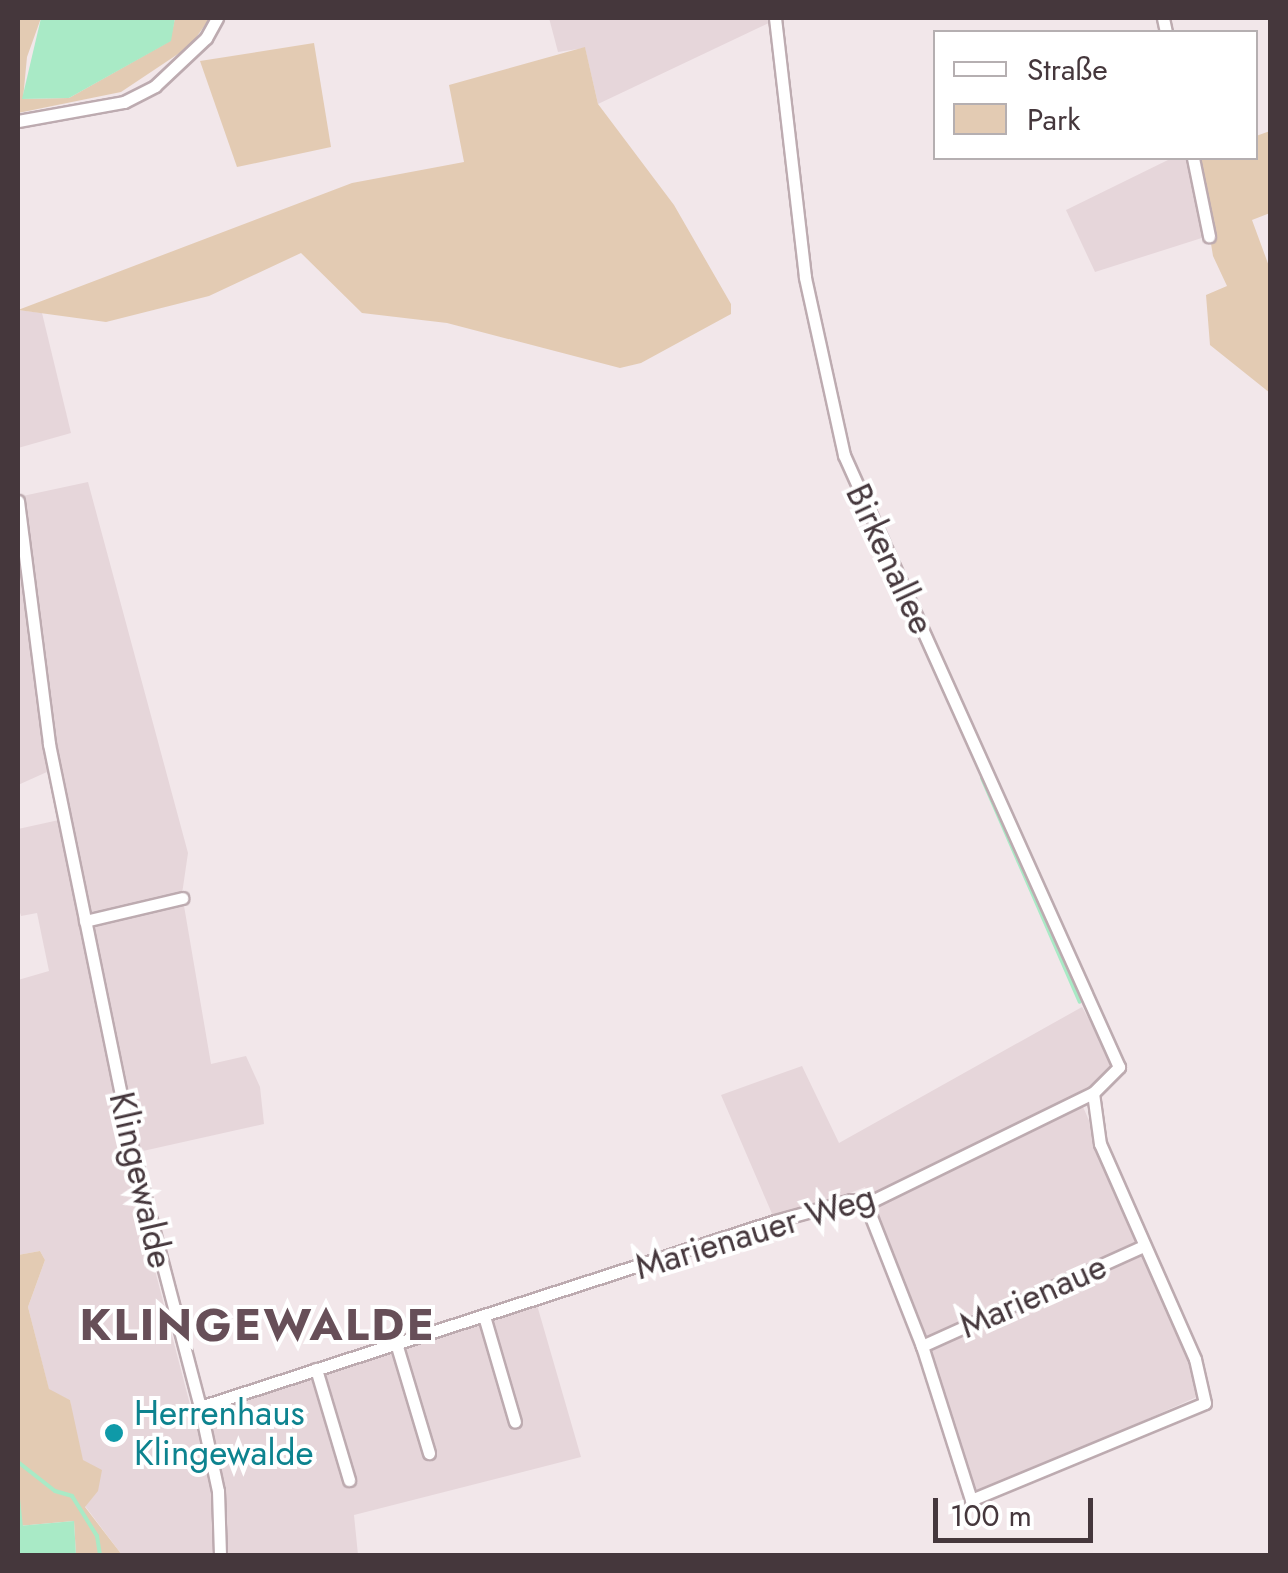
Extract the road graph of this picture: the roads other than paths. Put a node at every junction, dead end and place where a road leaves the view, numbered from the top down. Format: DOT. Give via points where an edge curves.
graph roads {
  1 [pos="217,18"];
  2 [pos="775,18"];
  3 [pos="18,121"];
  4 [pos="1192,160"];
  5 [pos="1209,236"];
  6 [pos="18,501"];
  7 [pos="182,898"];
  8 [pos="85,922"];
  9 [pos="1119,1067"];
  10 [pos="1093,1093"];
  11 [pos="866,1204"];
  12 [pos="1143,1246"];
  13 [pos="484,1316"];
  14 [pos="396,1343"];
  15 [pos="922,1346"];
  16 [pos="316,1369"];
  17 [pos="200,1407"];
  18 [pos="514,1422"];
  19 [pos="429,1453"];
  20 [pos="349,1480"];
  21 [pos="220,1556"];
  1 -- 3 [label="street" via="206,38 155,86 106,106"];
  2 -- 9 [label="street, Birkenallee" via="805,277 844,455"];
  4 -- 5 [label="street"];
  6 -- 8 [label="street, Klingewalde" via="49,744"];
  7 -- 8 [label="street"];
  8 -- 17 [label="street, Klingewalde" via="130,1140"];
  9 -- 10 [label="street, Marienauer Weg"];
  10 -- 11 [label="street, Marienauer Weg"];
  10 -- 12 [label="street, Marienaue" via="1100,1144"];
  11 -- 13 [label="street, Marienauer Weg" via="852,1200 775,1222"];
  11 -- 15 [label="street, Marienaue"];
  12 -- 15 [label="street, Marienaue"];
  12 -- 15 [label="street, Marienaue" via="1196,1359 1205,1402 976,1502 966,1495"];
  13 -- 14 [label="street, Marienauer Weg"];
  13 -- 18 [label="street"];
  14 -- 16 [label="street, Marienauer Weg"];
  14 -- 19 [label="street"];
  16 -- 17 [label="street, Marienauer Weg"];
  16 -- 20 [label="street"];
  17 -- 21 [label="street, Klingewalde" via="218,1491"];
}
